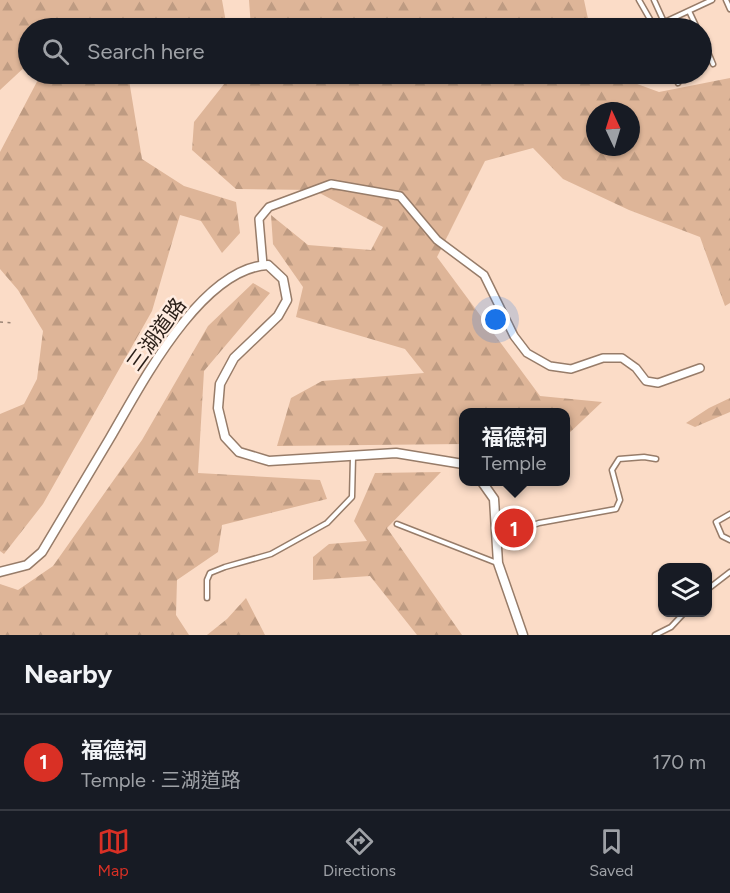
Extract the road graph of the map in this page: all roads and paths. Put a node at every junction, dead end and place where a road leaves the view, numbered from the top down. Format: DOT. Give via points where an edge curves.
graph roads {
  1 [pos="639,0"];
  2 [pos="654,0"];
  3 [pos="695,0"];
  4 [pos="712,0"];
  5 [pos="726,0"];
  6 [pos="698,6"];
  7 [pos="730,9"];
  8 [pos="689,11"];
  9 [pos="649,18"];
  10 [pos="662,18"];
  11 [pos="673,18"];
  12 [pos="692,18"];
  13 [pos="263,266"];
  14 [pos="0,322"];
  15 [pos="15,323"];
  16 [pos="700,368"];
  17 [pos="353,456"];
  18 [pos="656,459"];
  19 [pos="459,463"];
  20 [pos="485,486"];
  21 [pos="730,514"];
  22 [pos="397,524"];
  23 [pos="497,538"];
  24 [pos="730,540"];
  25 [pos="498,563"];
  26 [pos="0,572"];
  27 [pos="730,572"];
  28 [pos="712,586"];
  29 [pos="207,598"];
  30 [pos="680,617"];
  31 [pos="523,635"];
  32 [pos="655,635"];
  1 -- 9 [label="lane"];
  2 -- 10 [label="lane"];
  3 -- 6 [label="lane"];
  4 -- 6 [label="lane"];
  5 -- 7 [label="lane"];
  6 -- 8 [label="lane"];
  8 -- 11 [label="lane"];
  8 -- 12 [label="lane"];
  13 -- 16 [label="street" via="259,219 269,207 331,184 400,196 437,240 484,275 514,336 527,353 550,366 571,369 603,358 622,358 646,381 658,383"];
  13 -- 17 [label="street" via="267,265 283,279 287,300 278,316 234,358 220,384 218,408 225,437 239,452 269,461"];
  13 -- 26 [label="street, 三湖道路" via="232,277 197,306 164,347 42,552 27,565"];
  14 -- 15 [label="path"];
  17 -- 19 [label="street" via="396,453"];
  17 -- 29 [label="lane" via="352,497 327,523 271,554 210,573"];
  18 -- 23 [label="lane" via="619,459 612,470 620,500 616,509 539,523"];
  20 -- 23 [label="street" via="494,499"];
  21 -- 24 [label="lane" via="716,522 722,536"];
  22 -- 25 [label="lane"];
  23 -- 25 [label="street"];
  25 -- 31 [label="street"];
  27 -- 28 [label="lane"];
  30 -- 32 [label="lane"];
}
